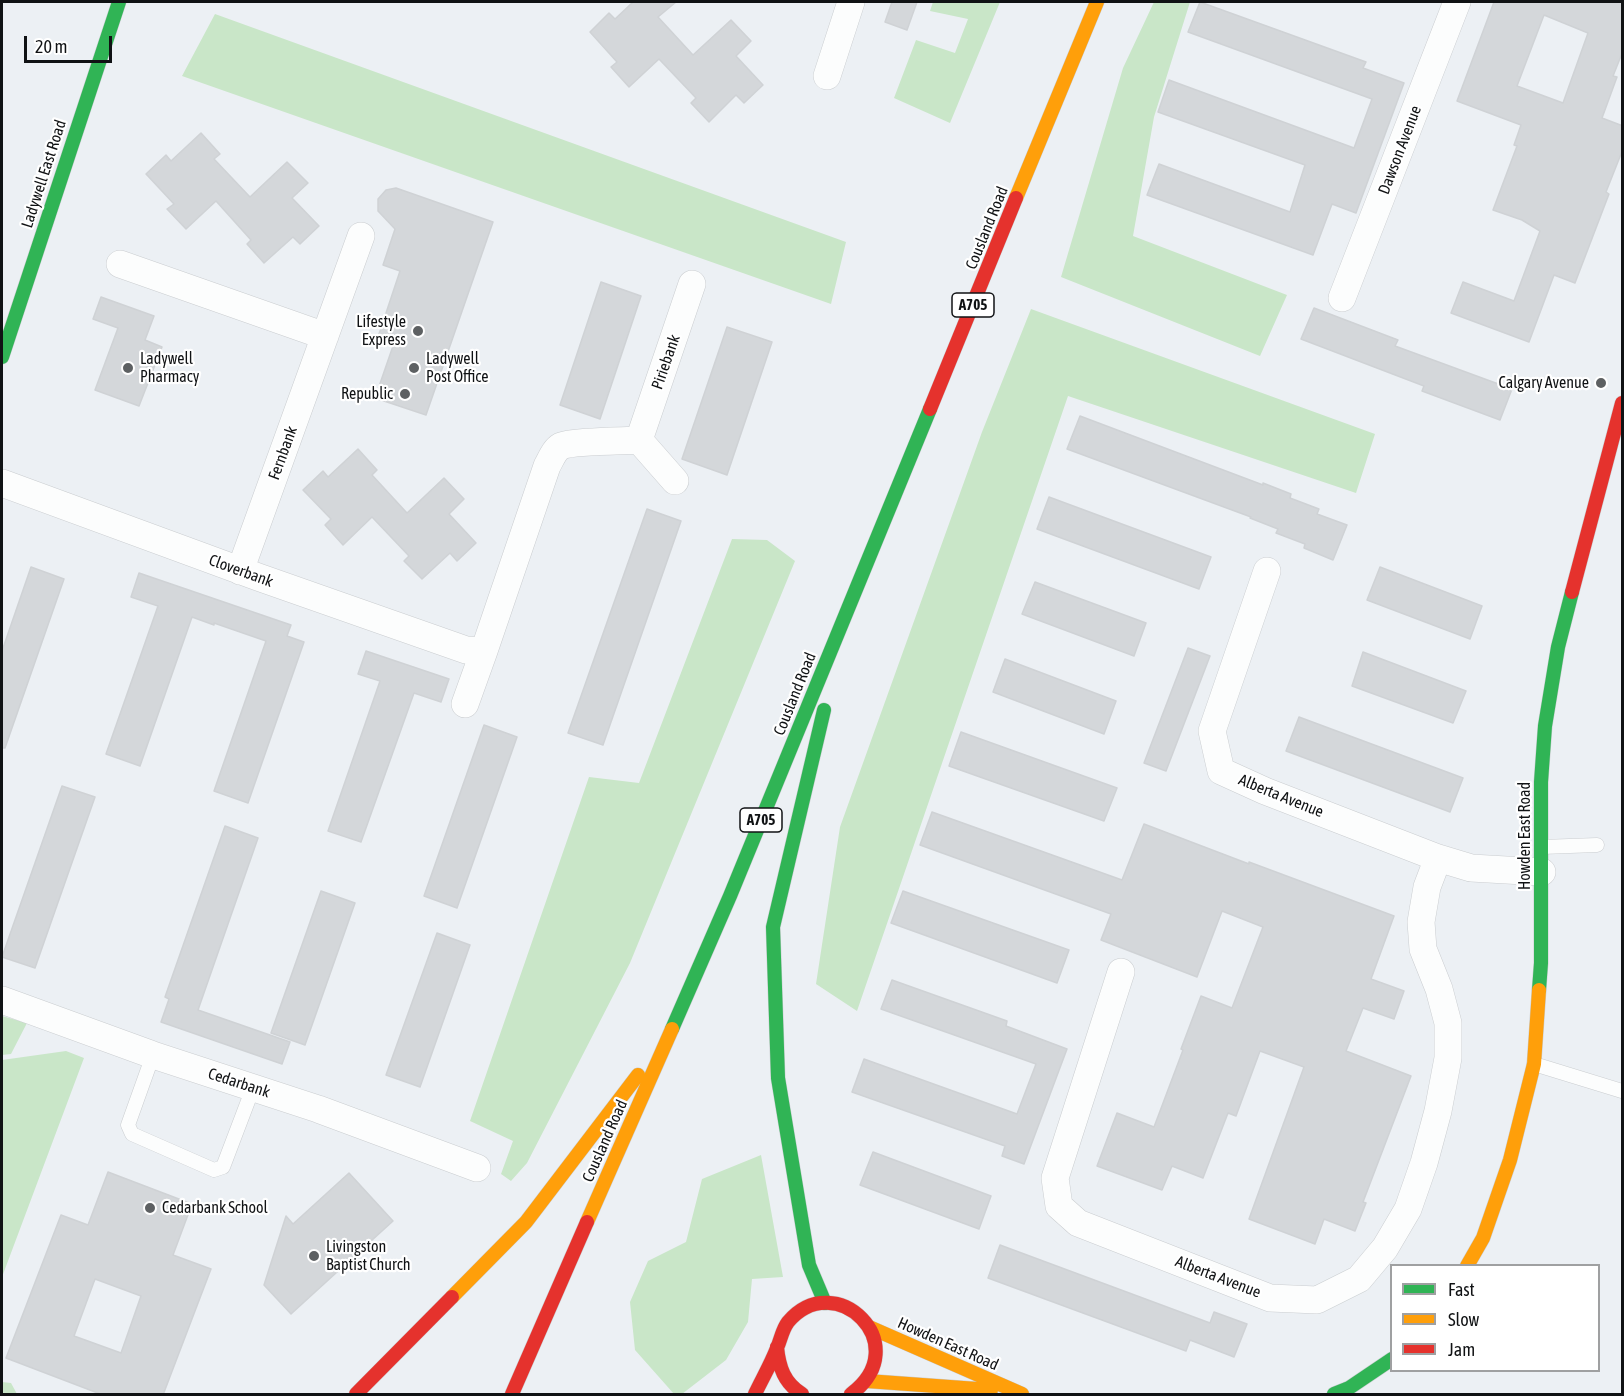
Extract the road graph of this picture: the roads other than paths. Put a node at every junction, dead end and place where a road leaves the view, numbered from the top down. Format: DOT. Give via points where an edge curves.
graph roads {
  1 [pos="119,2"];
  2 [pos="851,2"];
  3 [pos="1096,2"];
  4 [pos="1457,2"];
  5 [pos="827,76"];
  6 [pos="361,236"];
  7 [pos="120,264"];
  8 [pos="692,284"];
  9 [pos="1342,298"];
  10 [pos="325,336"];
  11 [pos="2,357"];
  12 [pos="1623,403"];
  13 [pos="639,440"];
  14 [pos="675,481"];
  15 [pos="2,483"];
  16 [pos="240,571"];
  17 [pos="1267,571"];
  18 [pos="849,609"];
  19 [pos="484,651"];
  20 [pos="465,704"];
  21 [pos="1597,845"];
  22 [pos="1438,858"];
  23 [pos="1542,859"];
  24 [pos="1121,972"];
  25 [pos="2,1000"];
  26 [pos="671,1030"];
  27 [pos="153,1054"];
  28 [pos="1534,1064"];
  29 [pos="253,1088"];
  30 [pos="1623,1091"];
  31 [pos="477,1168"];
  32 [pos="1468,1264"];
  33 [pos="825,1303"];
  34 [pos="868,1327"];
  35 [pos="777,1347"];
  36 [pos="1390,1360"];
  37 [pos="867,1380"];
  38 [pos="1018,1393"];
  39 [pos="797,1394"];
  40 [pos="356,1395"];
  41 [pos="512,1395"];
  42 [pos="754,1395"];
  43 [pos="851,1395"];
  44 [pos="1334,1395"];
  1 -- 11 [label="main road, Ladywell East Road"];
  2 -- 5 [label="street"];
  3 -- 18 [label="main road, Cousland Road / A705"];
  4 -- 9 [label="street, Dawson Avenue"];
  6 -- 10 [label="street, Fernbank"];
  7 -- 10 [label="street"];
  8 -- 13 [label="street, Piriebank"];
  10 -- 16 [label="street, Fernbank"];
  12 -- 23 [label="main road, Howden East Road" via="1558,647 1545,726"];
  13 -- 14 [label="street"];
  13 -- 19 [label="street" via="577,443 561,446 553,454"];
  15 -- 16 [label="street, Cloverbank"];
  16 -- 19 [label="street, Cloverbank" via="466,650"];
  17 -- 22 [label="street, Alberta Avenue" via="1212,731 1221,771"];
  18 -- 26 [label="main road, Cousland Road / A705"];
  18 -- 33 [label="main road" via="773,927 777,1078 809,1265"];
  19 -- 20 [label="street"];
  21 -- 23 [label="lane"];
  22 -- 23 [label="street, Alberta Avenue" via="1471,868"];
  22 -- 24 [label="street, Alberta Avenue" via="1420,922 1423,949 1448,1023 1448,1058 1424,1163 1408,1209 1386,1248 1359,1279 1317,1300 1270,1298 1078,1223 1059,1206 1055,1178"];
  23 -- 28 [label="main road, Howden East Road" via="1541,963"];
  25 -- 27 [label="street, Cedarbank"];
  26 -- 40 [label="main road" via="526,1222"];
  26 -- 41 [label="main road, Cousland Road / A705"];
  27 -- 29 [label="street, Cedarbank"];
  27 -- 29 [label="lane" via="128,1125 132,1134 214,1170 223,1167"];
  28 -- 30 [label="lane"];
  28 -- 32 [label="main road, Howden East Road" via="1510,1160 1483,1238"];
  29 -- 31 [label="street, Cedarbank"];
  33 -- 34 [label="main road, Howden East Road" via="850,1309"];
  33 -- 35 [label="main road" via="802,1310 785,1325"];
  34 -- 37 [label="main road, Howden East Road" via="875,1345 874,1364"];
  34 -- 38 [label="main road, Howden East Road"];
  35 -- 39 [label="main road" via="778,1364"];
  35 -- 42 [label="main road"];
  36 -- 44 [label="main road"];
  37 -- 38 [label="main road, Howden East Road"];
  37 -- 43 [label="main road"];
}
